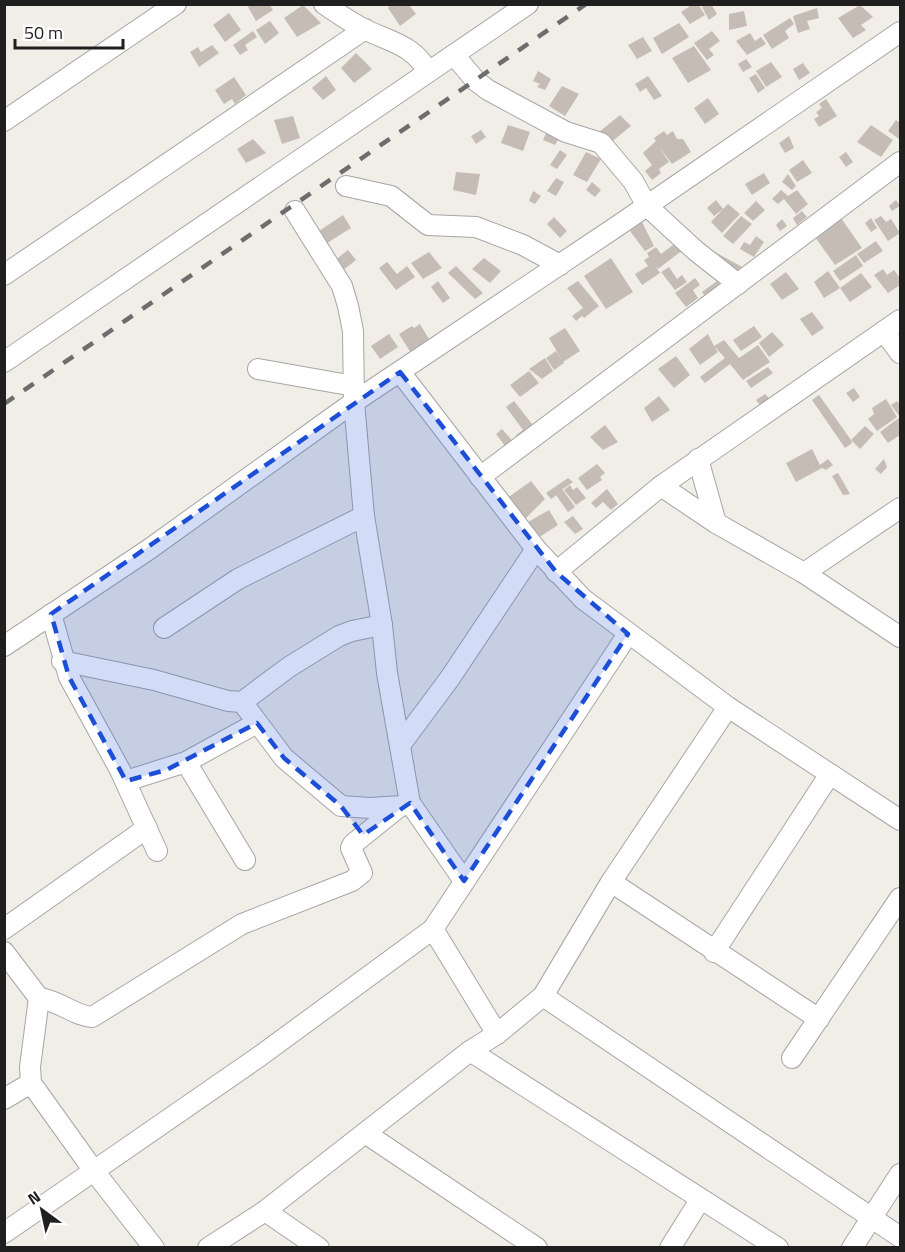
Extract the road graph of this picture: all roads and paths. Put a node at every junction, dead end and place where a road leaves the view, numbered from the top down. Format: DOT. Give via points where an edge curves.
graph roads {
  1 [pos="176,4"];
  2 [pos="324,4"];
  3 [pos="528,4"];
  4 [pos="365,29"];
  5 [pos="900,32"];
  6 [pos="454,55"];
  7 [pos="428,72"];
  8 [pos="4,121"];
  9 [pos="900,162"];
  10 [pos="346,186"];
  11 [pos="647,206"];
  12 [pos="295,211"];
  13 [pos="560,265"];
  14 [pos="4,275"];
  15 [pos="738,284"];
  16 [pos="900,320"];
  17 [pos="884,331"];
  18 [pos="900,353"];
  19 [pos="4,362"];
  20 [pos="258,369"];
  21 [pos="400,372"];
  22 [pos="354,394"];
  23 [pos="698,459"];
  24 [pos="480,477"];
  25 [pos="660,486"];
  26 [pos="900,508"];
  27 [pos="364,516"];
  28 [pos="716,523"];
  29 [pos="536,549"];
  30 [pos="556,572"];
  31 [pos="804,573"];
  32 [pos="51,614"];
  33 [pos="382,625"];
  34 [pos="165,628"];
  35 [pos="628,634"];
  36 [pos="900,637"];
  37 [pos="4,646"];
  38 [pos="62,661"];
  39 [pos="242,702"];
  40 [pos="728,707"];
  41 [pos="257,723"];
  42 [pos="401,744"];
  43 [pos="186,762"];
  44 [pos="830,774"];
  45 [pos="126,781"];
  46 [pos="404,805"];
  47 [pos="341,806"];
  48 [pos="900,820"];
  49 [pos="147,828"];
  50 [pos="363,835"];
  51 [pos="157,851"];
  52 [pos="245,860"];
  53 [pos="464,881"];
  54 [pos="611,882"];
  55 [pos="900,898"];
  56 [pos="4,929"];
  57 [pos="433,929"];
  58 [pos="4,952"];
  59 [pos="714,952"];
  60 [pos="543,996"];
  61 [pos="39,998"];
  62 [pos="819,1019"];
  63 [pos="497,1034"];
  64 [pos="470,1051"];
  65 [pos="792,1058"];
  66 [pos="31,1083"];
  67 [pos="4,1099"];
  68 [pos="365,1134"];
  69 [pos="94,1171"];
  70 [pos="900,1174"];
  71 [pos="700,1200"];
  72 [pos="265,1210"];
  73 [pos="872,1217"];
  74 [pos="4,1233"];
  75 [pos="900,1237"];
  76 [pos="154,1248"];
  77 [pos="208,1248"];
  78 [pos="320,1248"];
  79 [pos="537,1248"];
  80 [pos="670,1248"];
  81 [pos="778,1248"];
  82 [pos="852,1248"];
  1 -- 8 [label="street"];
  2 -- 4 [label="street"];
  3 -- 6 [label="street"];
  4 -- 7 [label="street" via="413,52"];
  4 -- 14 [label="street"];
  5 -- 11 [label="street"];
  6 -- 7 [label="street"];
  6 -- 11 [label="street" via="488,90 566,132 602,143 633,181"];
  7 -- 19 [label="street"];
  9 -- 15 [label="street"];
  10 -- 13 [label="street" via="391,196 428,225 476,226"];
  11 -- 13 [label="street"];
  11 -- 15 [label="street"];
  12 -- 22 [label="street" via="342,286 353,331"];
  13 -- 21 [label="street"];
  15 -- 24 [label="street"];
  16 -- 17 [label="street"];
  17 -- 18 [label="street"];
  17 -- 23 [label="street"];
  20 -- 22 [label="street"];
  21 -- 22 [label="street"];
  21 -- 24 [label="street"];
  22 -- 27 [label="street"];
  22 -- 32 [label="street" via="148,550"];
  23 -- 25 [label="street"];
  23 -- 28 [label="street"];
  24 -- 29 [label="street"];
  25 -- 28 [label="street"];
  25 -- 30 [label="street"];
  26 -- 31 [label="street"];
  27 -- 33 [label="street"];
  27 -- 34 [label="street" via="238,579"];
  28 -- 31 [label="street"];
  29 -- 30 [label="street"];
  29 -- 42 [label="street"];
  30 -- 35 [label="street" via="583,600"];
  31 -- 36 [label="street"];
  32 -- 37 [label="street"];
  32 -- 38 [label="street"];
  33 -- 39 [label="street" via="339,636"];
  33 -- 42 [label="street"];
  35 -- 40 [label="street"];
  35 -- 53 [label="street"];
  38 -- 39 [label="street"];
  38 -- 45 [label="street"];
  39 -- 41 [label="street"];
  40 -- 44 [label="street"];
  40 -- 54 [label="street"];
  41 -- 43 [label="street"];
  41 -- 47 [label="street" via="284,758"];
  42 -- 46 [label="street"];
  43 -- 45 [label="street"];
  43 -- 52 [label="street"];
  44 -- 48 [label="street"];
  44 -- 59 [label="street"];
  45 -- 49 [label="street"];
  46 -- 47 [label="street"];
  46 -- 50 [label="street"];
  46 -- 53 [label="street"];
  47 -- 50 [label="street"];
  49 -- 51 [label="street"];
  49 -- 56 [label="street"];
  50 -- 61 [label="street" via="351,848 362,873 352,881 242,924 99,1014 84,1017 55,1000"];
  53 -- 57 [label="street"];
  54 -- 59 [label="street"];
  54 -- 60 [label="street"];
  55 -- 62 [label="street"];
  57 -- 63 [label="street"];
  57 -- 69 [label="street"];
  58 -- 61 [label="street"];
  59 -- 62 [label="street"];
  60 -- 63 [label="street"];
  60 -- 73 [label="street"];
  61 -- 66 [label="street"];
  62 -- 65 [label="street"];
  63 -- 64 [label="street"];
  64 -- 68 [label="street"];
  64 -- 71 [label="street"];
  66 -- 67 [label="street"];
  66 -- 69 [label="street"];
  68 -- 72 [label="street"];
  68 -- 79 [label="street"];
  69 -- 74 [label="street"];
  69 -- 76 [label="street"];
  70 -- 73 [label="street"];
  71 -- 80 [label="street"];
  71 -- 81 [label="street"];
  72 -- 77 [label="street"];
  72 -- 78 [label="street"];
  73 -- 75 [label="street"];
  73 -- 82 [label="street"];
}
